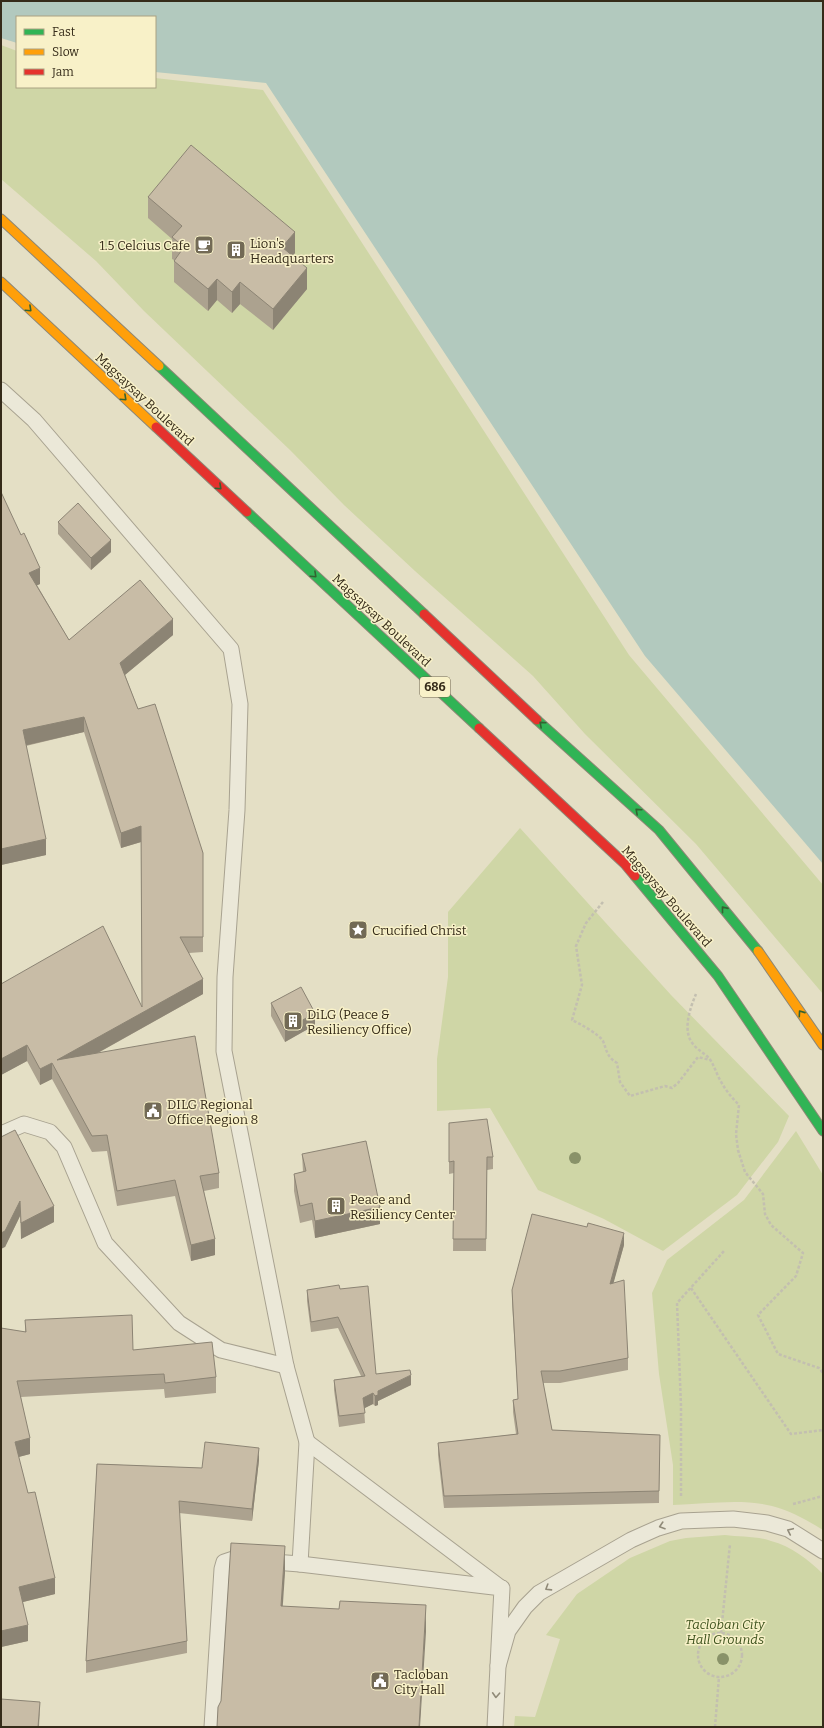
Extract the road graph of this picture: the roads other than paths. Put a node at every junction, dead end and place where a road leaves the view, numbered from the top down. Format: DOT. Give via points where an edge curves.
graph roads {
  1 [pos="1,219"];
  2 [pos="1,282"];
  3 [pos="1,390"];
  4 [pos="823,1045"];
  5 [pos="823,1131"];
  6 [pos="1,1134"];
  7 [pos="286,1366"];
  8 [pos="307,1442"];
  9 [pos="823,1551"];
  10 [pos="300,1564"];
  11 [pos="502,1588"];
  12 [pos="498,1666"];
  13 [pos="212,1727"];
  14 [pos="495,1727"];
  4 -- 1 [label="main road, one-way" via="756,948 659,830 533,716"];
  2 -- 5 [label="main road, Magsaysay Boulevard / 686, one-way" via="625,864 718,976"];
  3 -- 7 [label="lane" via="34,420 231,649 240,711 237,810 225,977 224,1051"];
  6 -- 7 [label="lane" via="24,1124 50,1132 64,1147 105,1243 179,1323 221,1350"];
  7 -- 8 [label="lane"];
  8 -- 10 [label="lane"];
  8 -- 11 [label="lane"];
  9 -- 12 [label="lane, one-way" via="788,1529 767,1523 733,1519 681,1521 658,1528 631,1540 539,1593 508,1631"];
  10 -- 11 [label="lane"];
  10 -- 13 [label="lane" via="232,1559 224,1562"];
  11 -- 12 [label="lane"];
  12 -- 14 [label="lane, one-way"];
}
